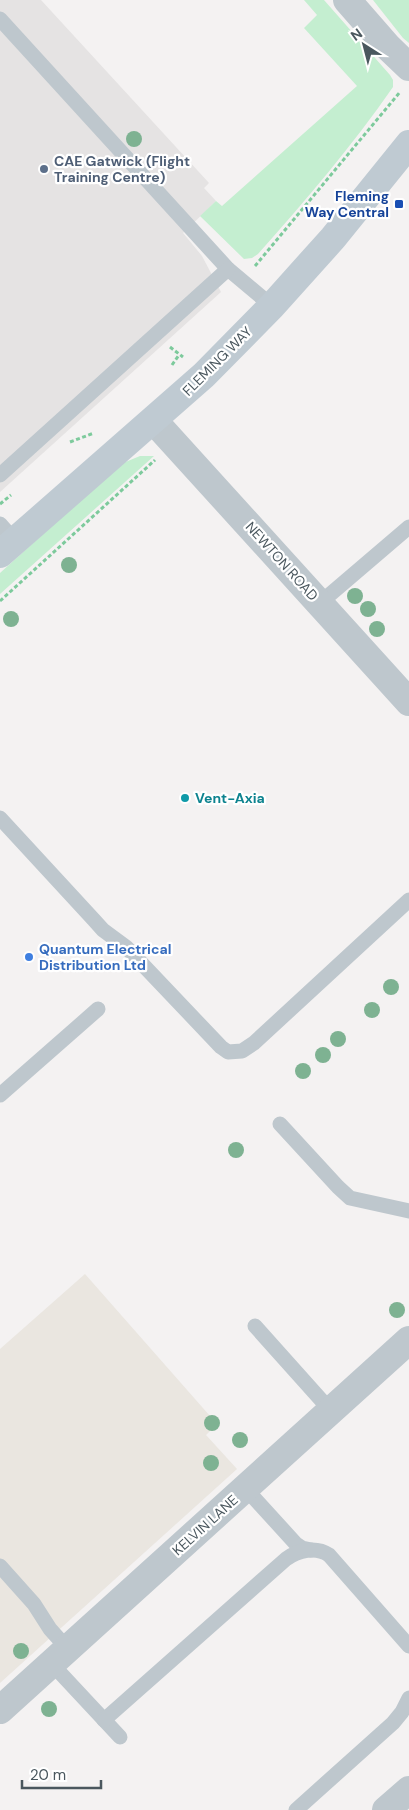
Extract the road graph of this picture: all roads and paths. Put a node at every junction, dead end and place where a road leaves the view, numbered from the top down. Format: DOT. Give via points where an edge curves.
graph roads {
  1 [pos="347,0"];
  2 [pos="0,19"];
  3 [pos="406,77"];
  4 [pos="409,144"];
  5 [pos="228,269"];
  6 [pos="239,280"];
  7 [pos="272,306"];
  8 [pos="169,346"];
  9 [pos="169,369"];
  10 [pos="154,421"];
  11 [pos="99,431"];
  12 [pos="69,442"];
  13 [pos="175,443"];
  14 [pos="0,475"];
  15 [pos="14,492"];
  16 [pos="0,504"];
  17 [pos="409,527"];
  18 [pos="5,540"];
  19 [pos="0,601"];
  20 [pos="320,603"];
  21 [pos="405,690"];
  22 [pos="0,818"];
  23 [pos="409,900"];
  24 [pos="98,1009"];
  25 [pos="0,1095"];
  26 [pos="280,1124"];
  27 [pos="409,1211"];
  28 [pos="255,1326"];
  29 [pos="409,1340"];
  30 [pos="331,1411"];
  31 [pos="246,1489"];
  32 [pos="311,1550"];
  33 [pos="0,1566"];
  34 [pos="409,1646"];
  35 [pos="59,1656"];
  36 [pos="409,1698"];
  37 [pos="0,1710"];
  38 [pos="104,1720"];
  39 [pos="120,1737"];
  40 [pos="296,1810"];
  1 -- 3 [label="street" via="388,47"];
  2 -- 5 [label="lane"];
  3 -- 6 [label="path" via="260,262"];
  4 -- 7 [label="street, FLEMING WAY" via="333,238"];
  5 -- 6 [label="lane"];
  5 -- 14 [label="lane"];
  6 -- 7 [label="lane"];
  7 -- 10 [label="street, FLEMING WAY"];
  8 -- 9 [label="path" via="179,355"];
  10 -- 13 [label="street, NEWTON ROAD"];
  10 -- 18 [label="street, FLEMING WAY"];
  11 -- 12 [label="path"];
  13 -- 19 [label="path"];
  13 -- 20 [label="street, NEWTON ROAD"];
  15 -- 16 [label="path"];
  17 -- 20 [label="lane"];
  20 -- 21 [label="street, NEWTON ROAD"];
  22 -- 23 [label="lane" via="103,930 126,947 228,1052 242,1051 254,1043"];
  24 -- 25 [label="lane"];
  26 -- 27 [label="lane" via="350,1198"];
  28 -- 30 [label="lane"];
  29 -- 30 [label="street, KELVIN LANE"];
  30 -- 31 [label="street, KELVIN LANE"];
  31 -- 32 [label="lane" via="292,1540"];
  31 -- 35 [label="street, KELVIN LANE"];
  32 -- 34 [label="lane" via="329,1555"];
  32 -- 38 [label="lane" via="295,1553 286,1559"];
  33 -- 35 [label="lane" via="31,1600 50,1629"];
  35 -- 37 [label="street, KELVIN LANE"];
  35 -- 38 [label="lane"];
  36 -- 40 [label="lane" via="393,1723"];
  38 -- 39 [label="lane"];
}
